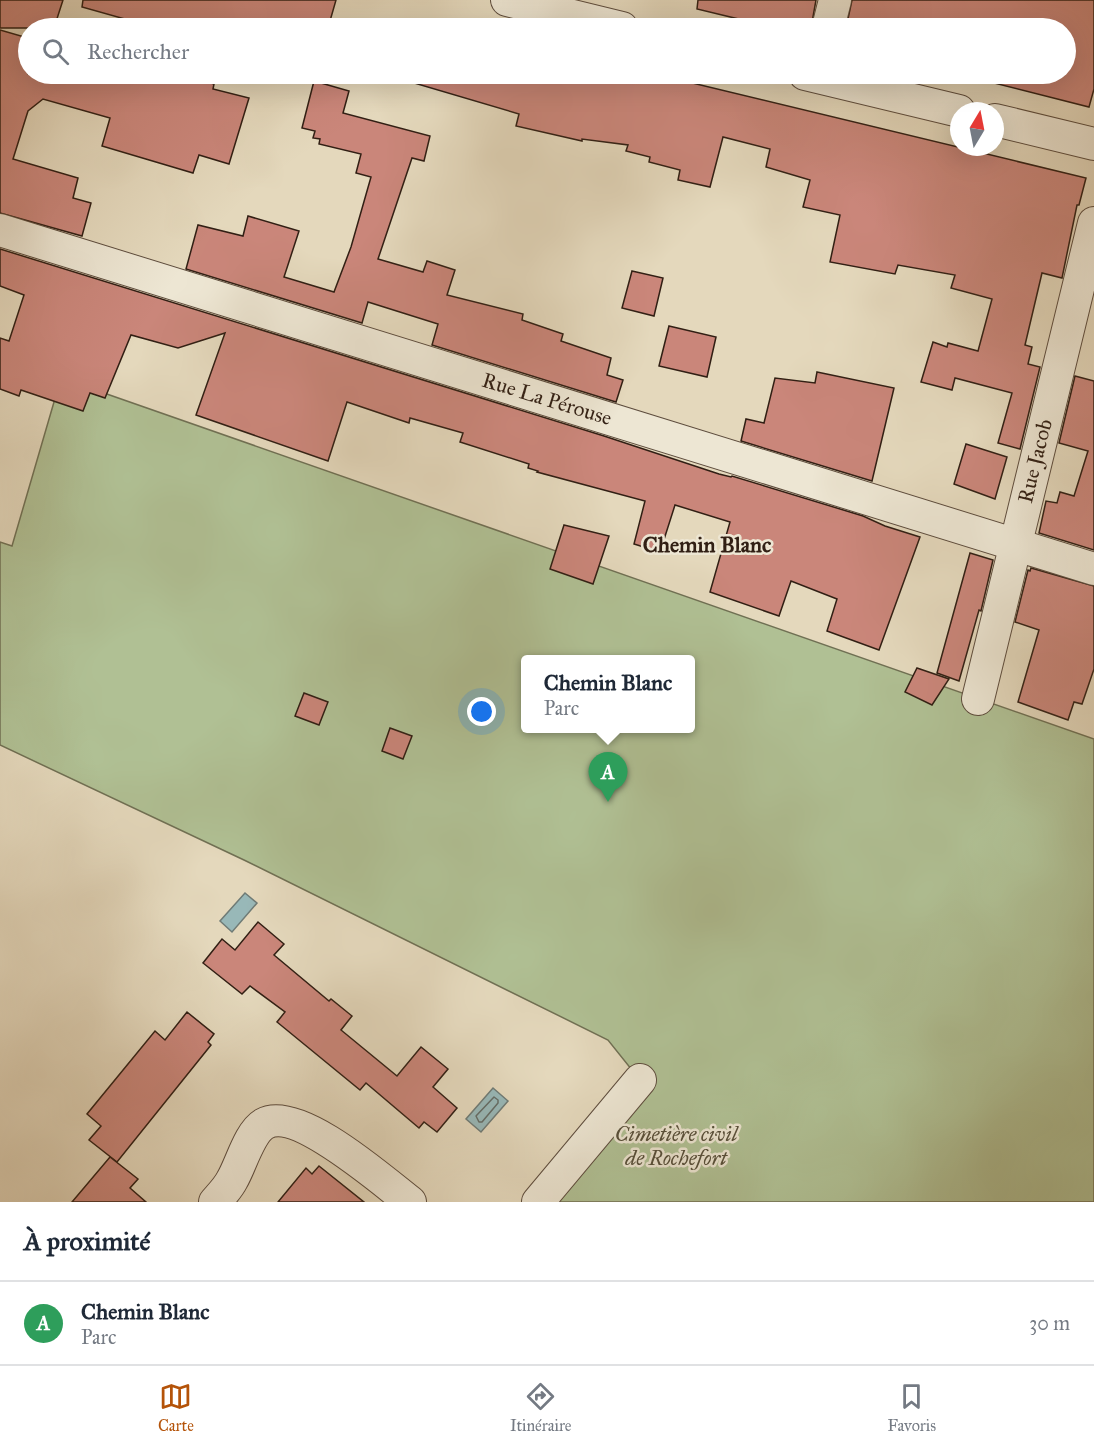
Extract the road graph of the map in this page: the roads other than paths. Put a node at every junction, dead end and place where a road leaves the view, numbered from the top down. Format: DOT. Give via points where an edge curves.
graph roads {
  1 [pos="507,0"];
  2 [pos="835,0"];
  3 [pos="581,18"];
  4 [pos="830,18"];
  5 [pos="852,84"];
  6 [pos="950,109"];
  7 [pos="1004,122"];
  8 [pos="1094,144"];
  9 [pos="1094,223"];
  10 [pos="0,230"];
  11 [pos="1015,544"];
  12 [pos="1094,569"];
  13 [pos="978,699"];
  14 [pos="640,1080"];
  15 [pos="215,1202"];
  16 [pos="410,1202"];
  17 [pos="538,1202"];
  1 -- 3 [label="street"];
  2 -- 4 [label="street"];
  5 -- 6 [label="street"];
  7 -- 8 [label="street"];
  9 -- 11 [label="street, Rue Jacob"];
  10 -- 11 [label="street, Rue La Pérouse"];
  11 -- 12 [label="street, Rue La Pérouse"];
  11 -- 13 [label="street, Rue Jacob"];
  14 -- 17 [label="street"];
  15 -- 16 [label="street" via="232,1181 253,1135 264,1124 278,1120 321,1136"];
}
